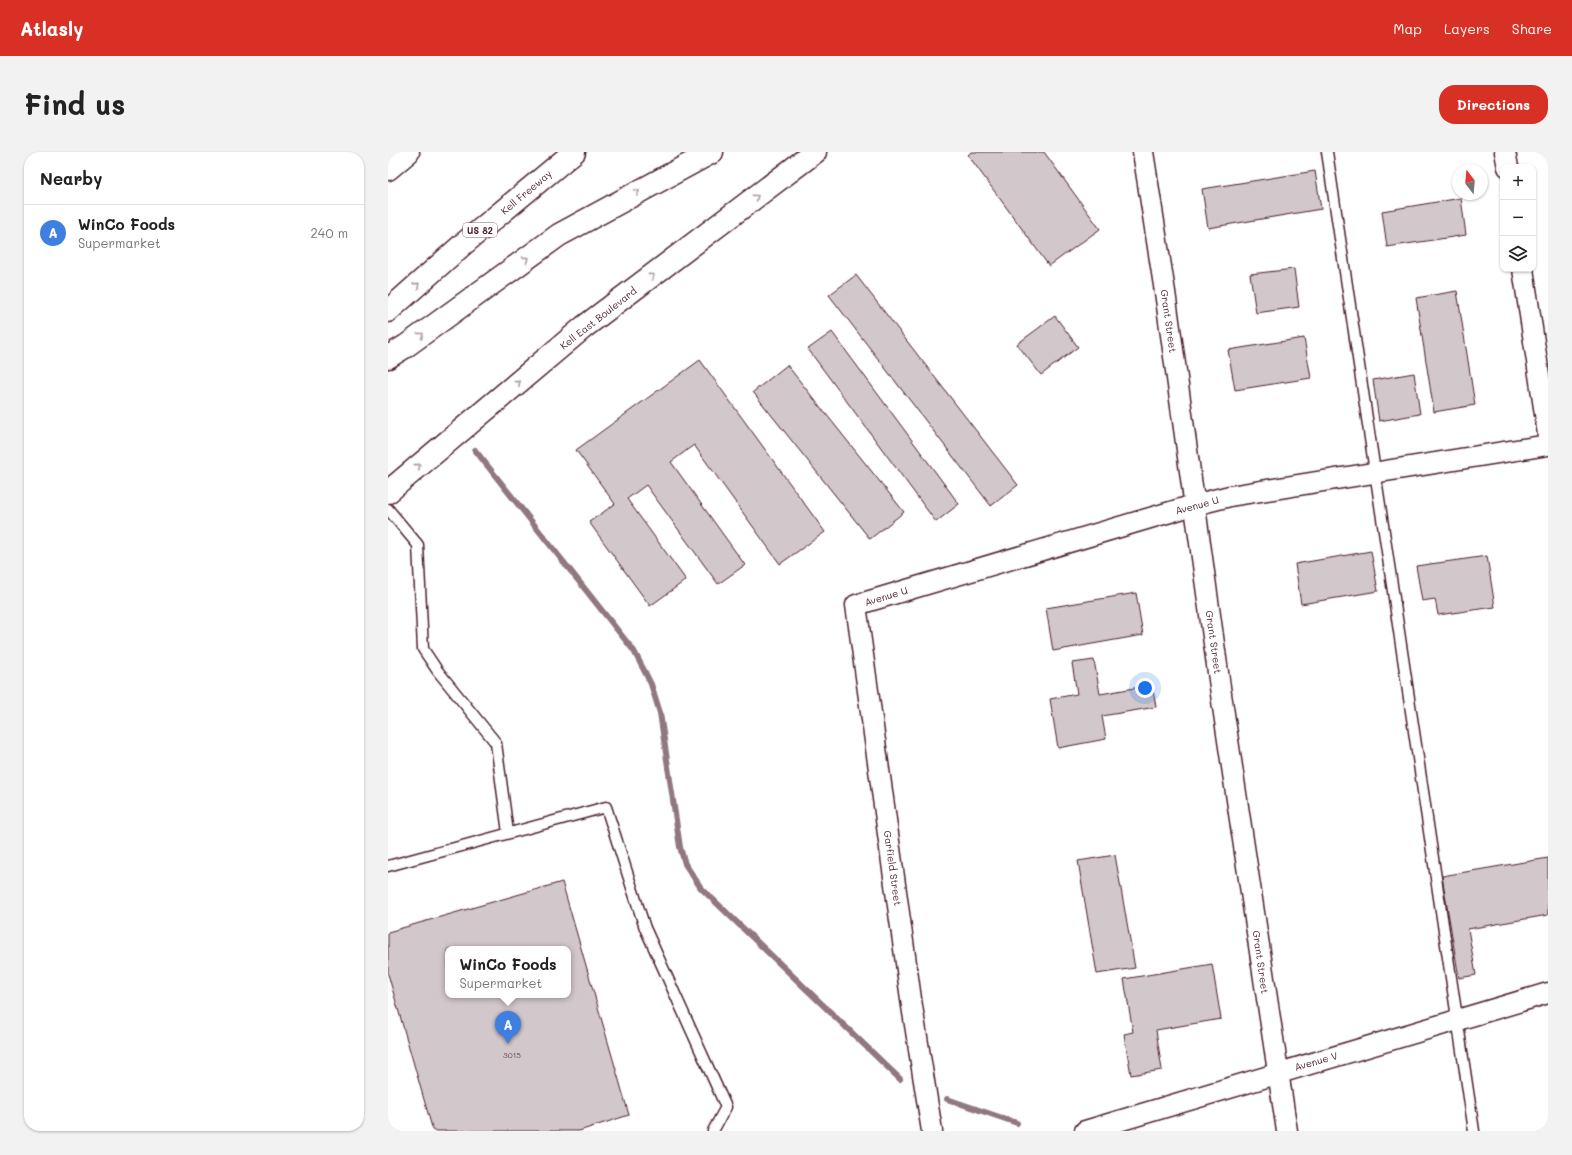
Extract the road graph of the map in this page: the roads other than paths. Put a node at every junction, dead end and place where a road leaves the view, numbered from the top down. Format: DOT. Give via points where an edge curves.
graph roads {
  1 [pos="408,152"];
  2 [pos="574,152"];
  3 [pos="712,152"];
  4 [pos="815,152"];
  5 [pos="1143,152"];
  6 [pos="1327,152"];
  7 [pos="1505,152"];
  8 [pos="1507,164"];
  9 [pos="388,169"];
  10 [pos="1523,272"];
  11 [pos="388,311"];
  12 [pos="388,357"];
  13 [pos="1548,434"];
  14 [pos="1548,445"];
  15 [pos="1375,473"];
  16 [pos="388,492"];
  17 [pos="1194,505"];
  18 [pos="388,509"];
  19 [pos="856,605"];
  20 [pos="508,833"];
  21 [pos="388,866"];
  22 [pos="1548,993"];
  23 [pos="1457,1020"];
  24 [pos="1277,1072"];
  25 [pos="713,1131"];
  26 [pos="932,1131"];
  27 [pos="1085,1131"];
  28 [pos="1287,1131"];
  29 [pos="1474,1131"];
  1 -- 9 [label="main road"];
  11 -- 2 [label="main road, Kell Freeway / US 82, one-way"];
  12 -- 3 [label="main road, one-way" via="559,235"];
  16 -- 4 [label="main road, Kell East Boulevard, one-way" via="584,328"];
  5 -- 17 [label="street, Grant Street"];
  6 -- 15 [label="lane"];
  7 -- 8 [label="street"];
  10 -- 13 [label="street"];
  14 -- 15 [label="street, Avenue U"];
  15 -- 17 [label="street, Avenue U" via="1230,496"];
  15 -- 23 [label="lane"];
  17 -- 19 [label="street, Avenue U"];
  17 -- 24 [label="street, Grant Street"];
  18 -- 20 [label="lane" via="418,545 423,649 496,743"];
  19 -- 26 [label="street, Garfield Street"];
  20 -- 21 [label="lane"];
  20 -- 25 [label="lane" via="606,807 645,928 726,1107"];
  22 -- 23 [label="street, Avenue V"];
  23 -- 24 [label="street, Avenue V"];
  23 -- 29 [label="lane"];
  24 -- 27 [label="street, Avenue V"];
  24 -- 28 [label="street, Grant Street"];
}
